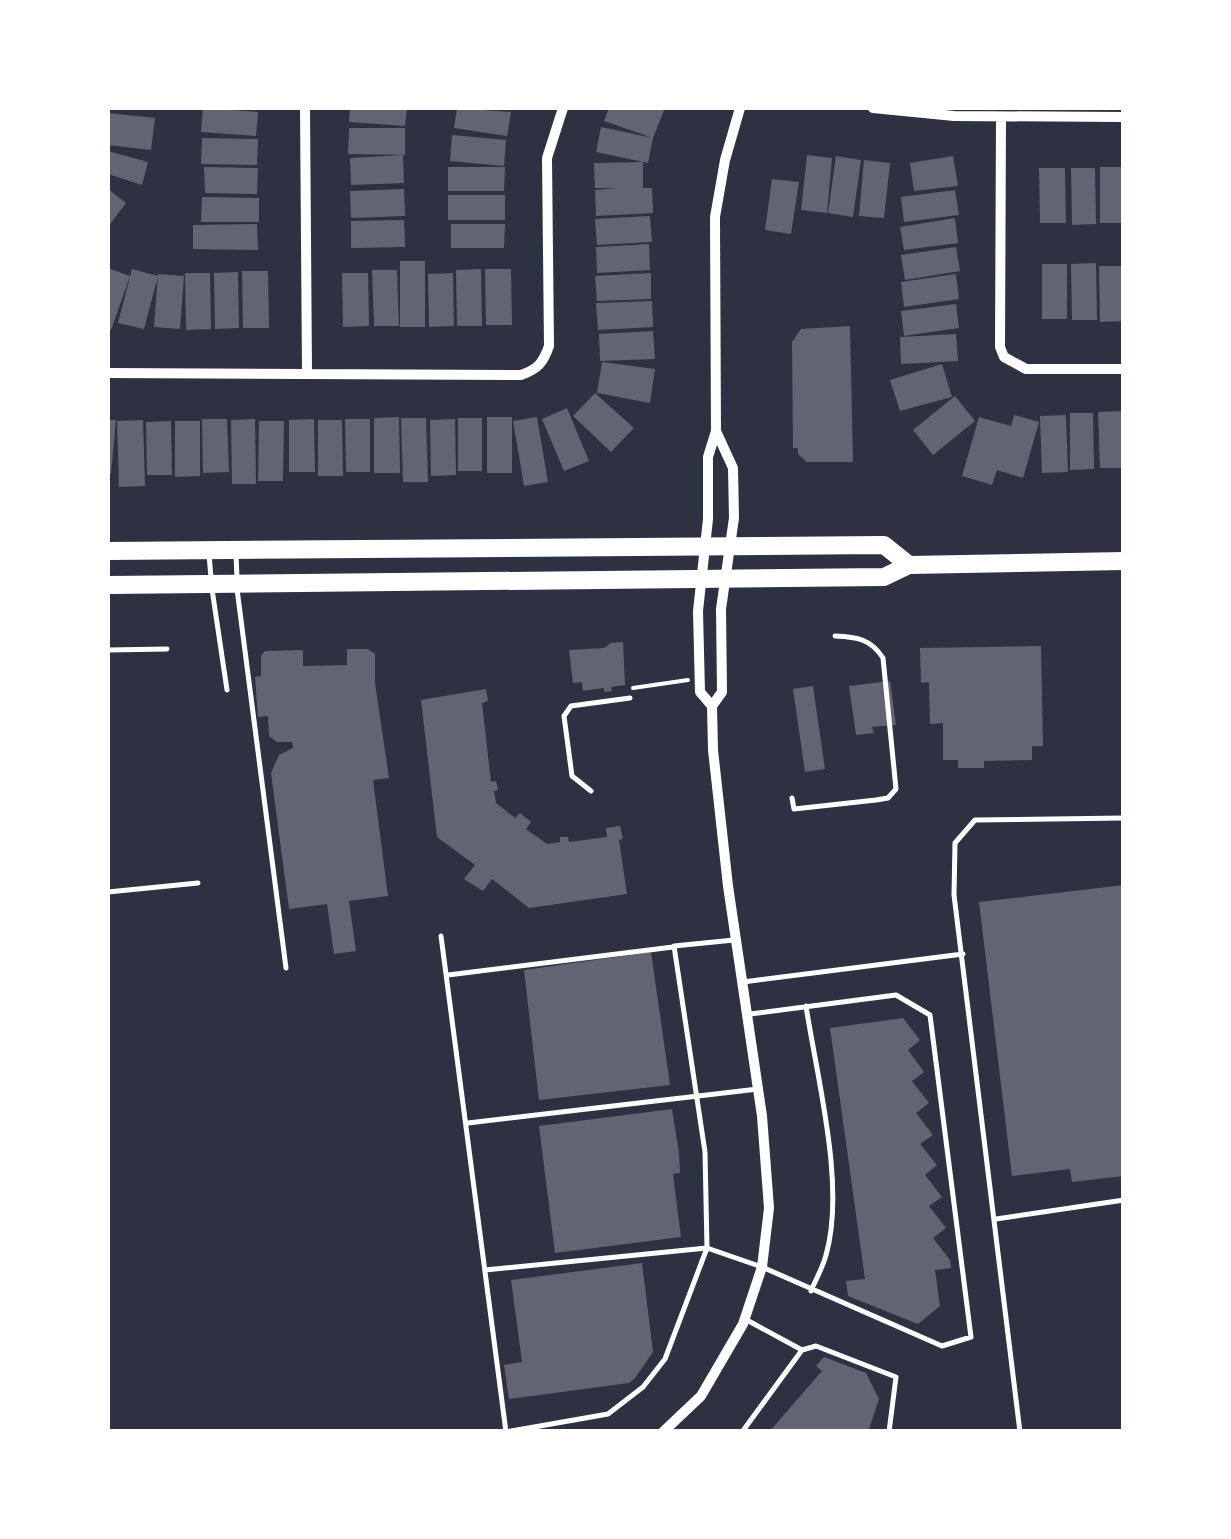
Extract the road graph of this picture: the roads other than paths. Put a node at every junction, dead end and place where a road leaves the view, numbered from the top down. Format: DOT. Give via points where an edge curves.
graph roads {
  1 [pos="305,108"];
  2 [pos="563,108"];
  3 [pos="740,108"];
  4 [pos="873,108"];
  5 [pos="1001,117"];
  6 [pos="1124,117"];
  7 [pos="1124,369"];
  8 [pos="307,372"];
  9 [pos="108,374"];
  10 [pos="716,431"];
  11 [pos="705,546"];
  12 [pos="730,546"];
  13 [pos="209,551"];
  14 [pos="236,551"];
  15 [pos="108,552"];
  16 [pos="1124,562"];
  17 [pos="908,564"];
  18 [pos="702,578"];
  19 [pos="725,578"];
  20 [pos="212,583"];
  21 [pos="237,583"];
  22 [pos="108,585"];
  23 [pos="836,636"];
  24 [pos="167,649"];
  25 [pos="108,650"];
  26 [pos="227,690"];
  27 [pos="630,698"];
  28 [pos="712,706"];
  29 [pos="591,790"];
  30 [pos="792,798"];
  31 [pos="1124,818"];
  32 [pos="198,882"];
  33 [pos="108,892"];
  34 [pos="441,936"];
  35 [pos="736,940"];
  36 [pos="674,946"];
  37 [pos="963,954"];
  38 [pos="286,968"];
  39 [pos="448,975"];
  40 [pos="742,982"];
  41 [pos="806,1006"];
  42 [pos="747,1015"];
  43 [pos="758,1088"];
  44 [pos="695,1096"];
  45 [pos="467,1122"];
  46 [pos="1124,1200"];
  47 [pos="996,1218"];
  48 [pos="707,1248"];
  49 [pos="762,1268"];
  50 [pos="485,1270"];
  51 [pos="811,1291"];
  52 [pos="745,1319"];
  53 [pos="802,1350"];
  54 [pos="663,1432"];
  55 [pos="742,1432"];
  56 [pos="889,1432"];
  57 [pos="1020,1432"];
  1 -- 8 [label="street"];
  2 -- 8 [label="street" via="547,158 549,346 543,363 521,374"];
  3 -- 10 [label="street" via="715,217"];
  4 -- 5 [label="street"];
  5 -- 6 [label="street"];
  5 -- 7 [label="street" via="1004,357 1026,369"];
  8 -- 9 [label="street"];
  10 -- 11 [label="street" via="708,457"];
  10 -- 12 [label="street" via="732,468"];
  11 -- 12 [label="main road"];
  11 -- 14 [label="main road"];
  11 -- 18 [label="street"];
  12 -- 17 [label="main road" via="884,545"];
  12 -- 19 [label="street"];
  13 -- 14 [label="main road"];
  13 -- 15 [label="main road"];
  13 -- 20 [label="lane"];
  14 -- 21 [label="lane"];
  16 -- 17 [label="main road"];
  17 -- 19 [label="main road" via="884,576"];
  18 -- 19 [label="main road"];
  18 -- 21 [label="main road"];
  18 -- 28 [label="street" via="700,692"];
  19 -- 28 [label="street" via="722,692"];
  20 -- 21 [label="main road"];
  20 -- 22 [label="main road"];
  20 -- 26 [label="lane"];
  21 -- 38 [label="lane"];
  23 -- 30 [label="lane" via="858,637 882,658 896,789 888,798 794,809"];
  24 -- 25 [label="lane"];
  27 -- 29 [label="lane" via="570,706 564,716 572,776"];
  28 -- 35 [label="street"];
  31 -- 37 [label="lane" via="976,820 956,843 954,895"];
  32 -- 33 [label="lane"];
  34 -- 39 [label="lane"];
  35 -- 36 [label="lane"];
  35 -- 40 [label="street"];
  36 -- 39 [label="lane"];
  36 -- 44 [label="lane"];
  37 -- 40 [label="lane"];
  37 -- 47 [label="lane"];
  39 -- 45 [label="lane"];
  40 -- 42 [label="street"];
  41 -- 42 [label="lane"];
  41 -- 51 [label="lane" via="833,1206 826,1254"];
  41 -- 51 [label="lane" via="896,995 930,1016 971,1337 942,1346"];
  42 -- 43 [label="street"];
  43 -- 44 [label="lane"];
  43 -- 49 [label="street" via="769,1208"];
  44 -- 45 [label="lane"];
  44 -- 48 [label="lane" via="705,1152"];
  45 -- 50 [label="lane"];
  46 -- 47 [label="lane"];
  47 -- 57 [label="lane"];
  48 -- 49 [label="lane"];
  48 -- 50 [label="lane"];
  48 -- 50 [label="lane" via="665,1359 643,1387 608,1414 506,1432"];
  49 -- 51 [label="lane"];
  49 -- 52 [label="street"];
  52 -- 53 [label="lane"];
  52 -- 54 [label="street" via="700,1396"];
  53 -- 55 [label="lane"];
  53 -- 56 [label="lane" via="816,1346 896,1377"];
}
